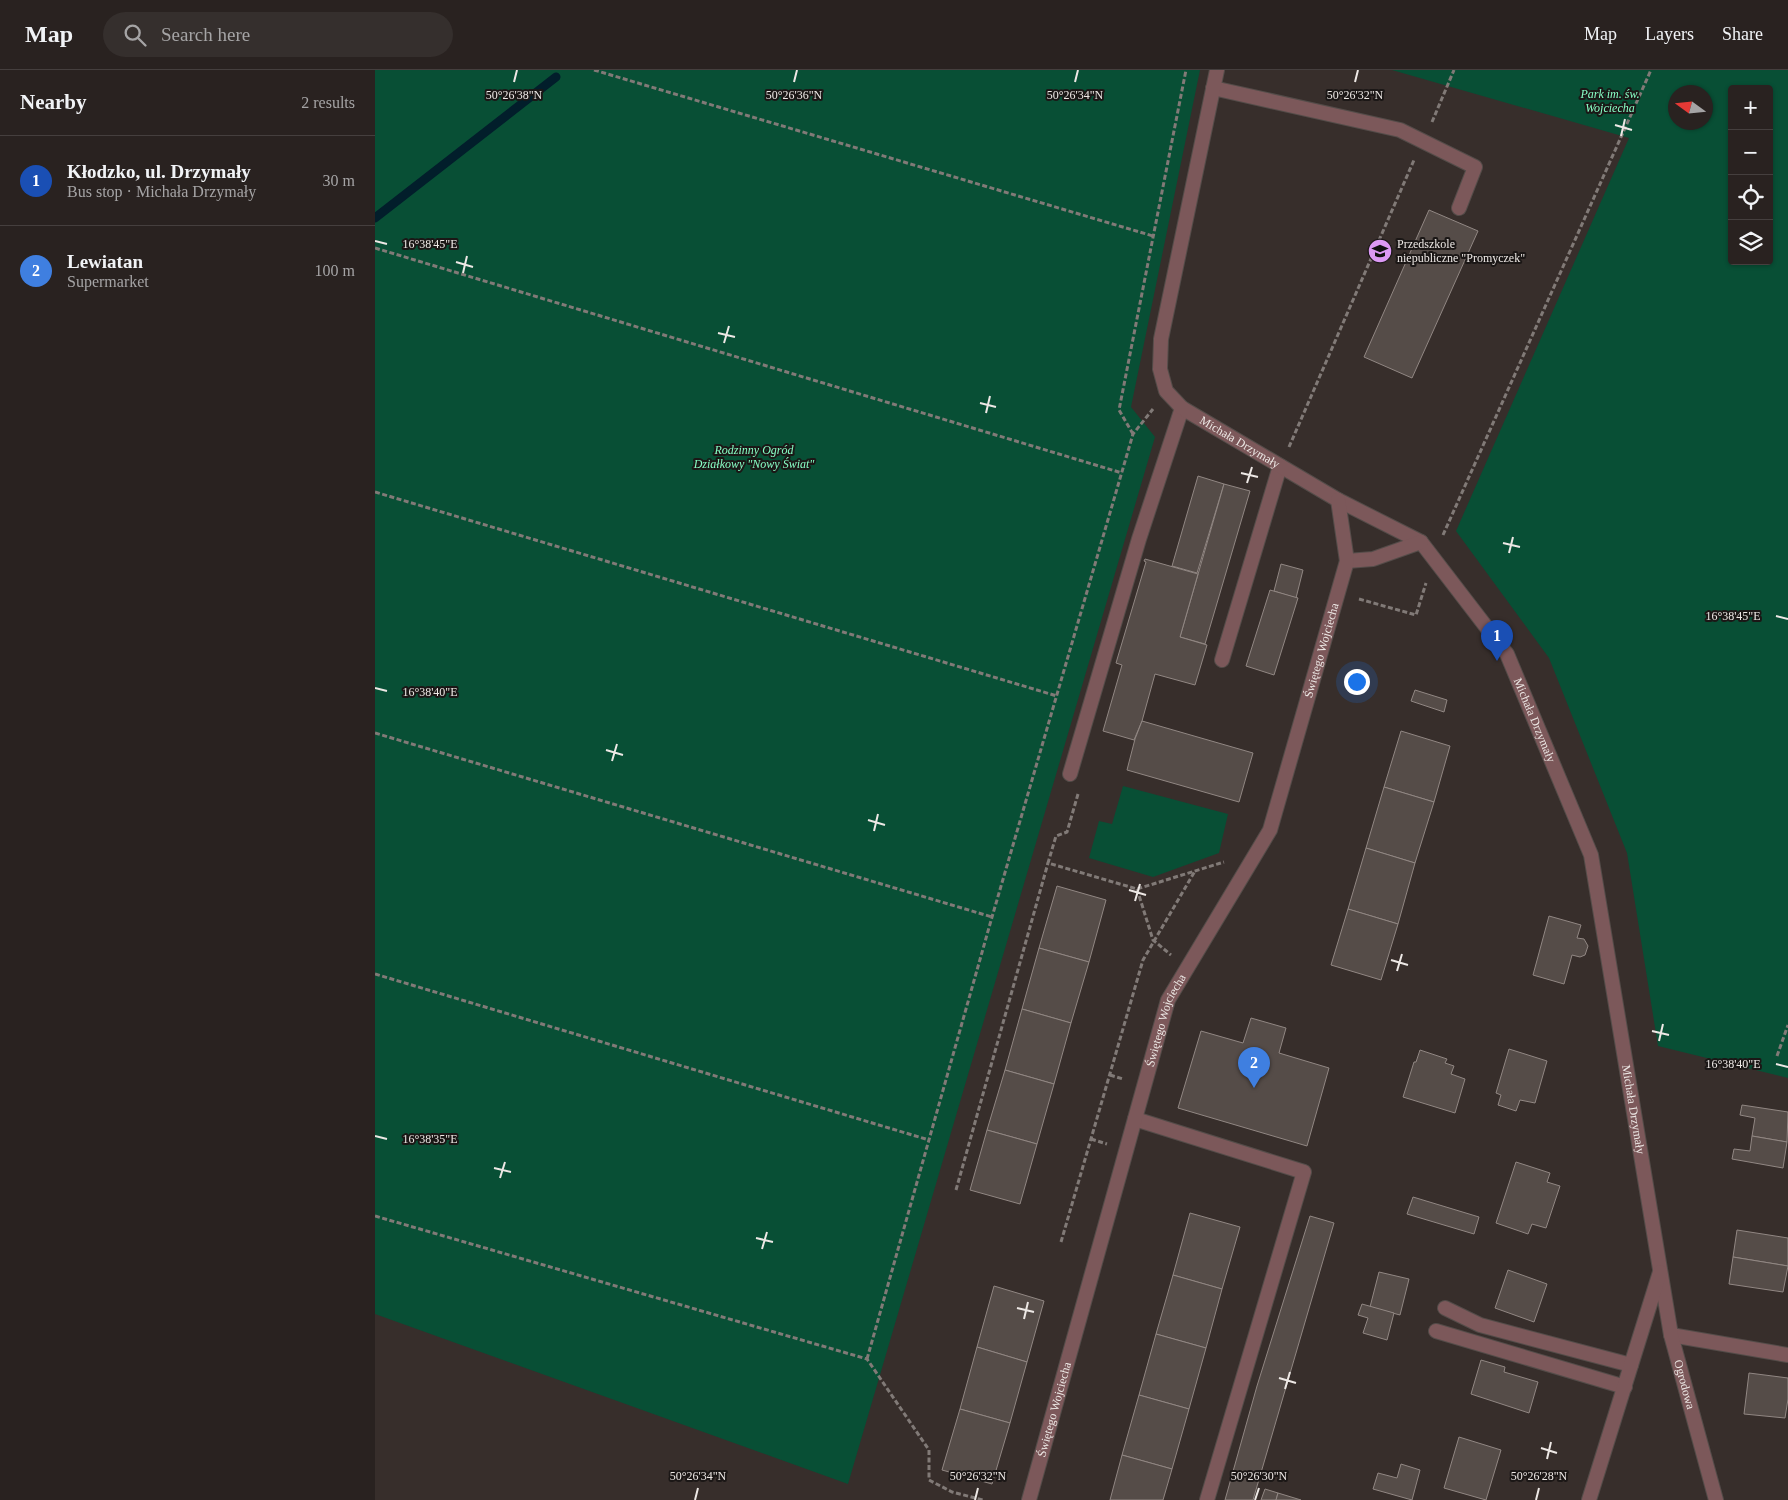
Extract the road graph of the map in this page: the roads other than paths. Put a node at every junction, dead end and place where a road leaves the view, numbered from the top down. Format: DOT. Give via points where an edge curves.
graph roads {
  1 [pos="1217,70"];
  2 [pos="1213,88"];
  3 [pos="1459,208"];
  4 [pos="1182,408"];
  5 [pos="1280,466"];
  6 [pos="1338,500"];
  7 [pos="1421,542"];
  8 [pos="1347,561"];
  9 [pos="1222,660"];
  10 [pos="1070,774"];
  11 [pos="1135,1119"];
  12 [pos="1661,1269"];
  13 [pos="1445,1308"];
  14 [pos="1436,1331"];
  15 [pos="1671,1335"];
  16 [pos="1788,1355"];
  17 [pos="1631,1365"];
  18 [pos="1625,1387"];
  19 [pos="1029,1500"];
  20 [pos="1207,1500"];
  21 [pos="1589,1500"];
  22 [pos="1716,1500"];
  1 -- 2 [label="street, Michała Drzymały"];
  2 -- 3 [label="street" via="1400,130 1475,167"];
  2 -- 4 [label="street, Michała Drzymały" via="1161,339 1159,369 1166,391"];
  4 -- 5 [label="street, Michała Drzymały"];
  4 -- 10 [label="street" via="1139,539"];
  5 -- 6 [label="street, Michała Drzymały"];
  5 -- 9 [label="street"];
  6 -- 7 [label="street, Michała Drzymały"];
  6 -- 8 [label="street, Świętego Wojciecha"];
  7 -- 8 [label="street" via="1373,559"];
  7 -- 12 [label="street, Michała Drzymały" via="1507,654 1591,855"];
  8 -- 11 [label="street, Świętego Wojciecha" via="1270,830 1168,1000"];
  11 -- 19 [label="street, Świętego Wojciecha"];
  11 -- 20 [label="street" via="1304,1172"];
  12 -- 15 [label="street, Ogrodowa"];
  12 -- 17 [label="street, Michała Drzymały"];
  13 -- 17 [label="street" via="1480,1325"];
  14 -- 18 [label="street"];
  15 -- 16 [label="street"];
  15 -- 22 [label="street, Ogrodowa"];
  17 -- 18 [label="street, Michała Drzymały"];
  18 -- 21 [label="street, Michała Drzymały"];
}
